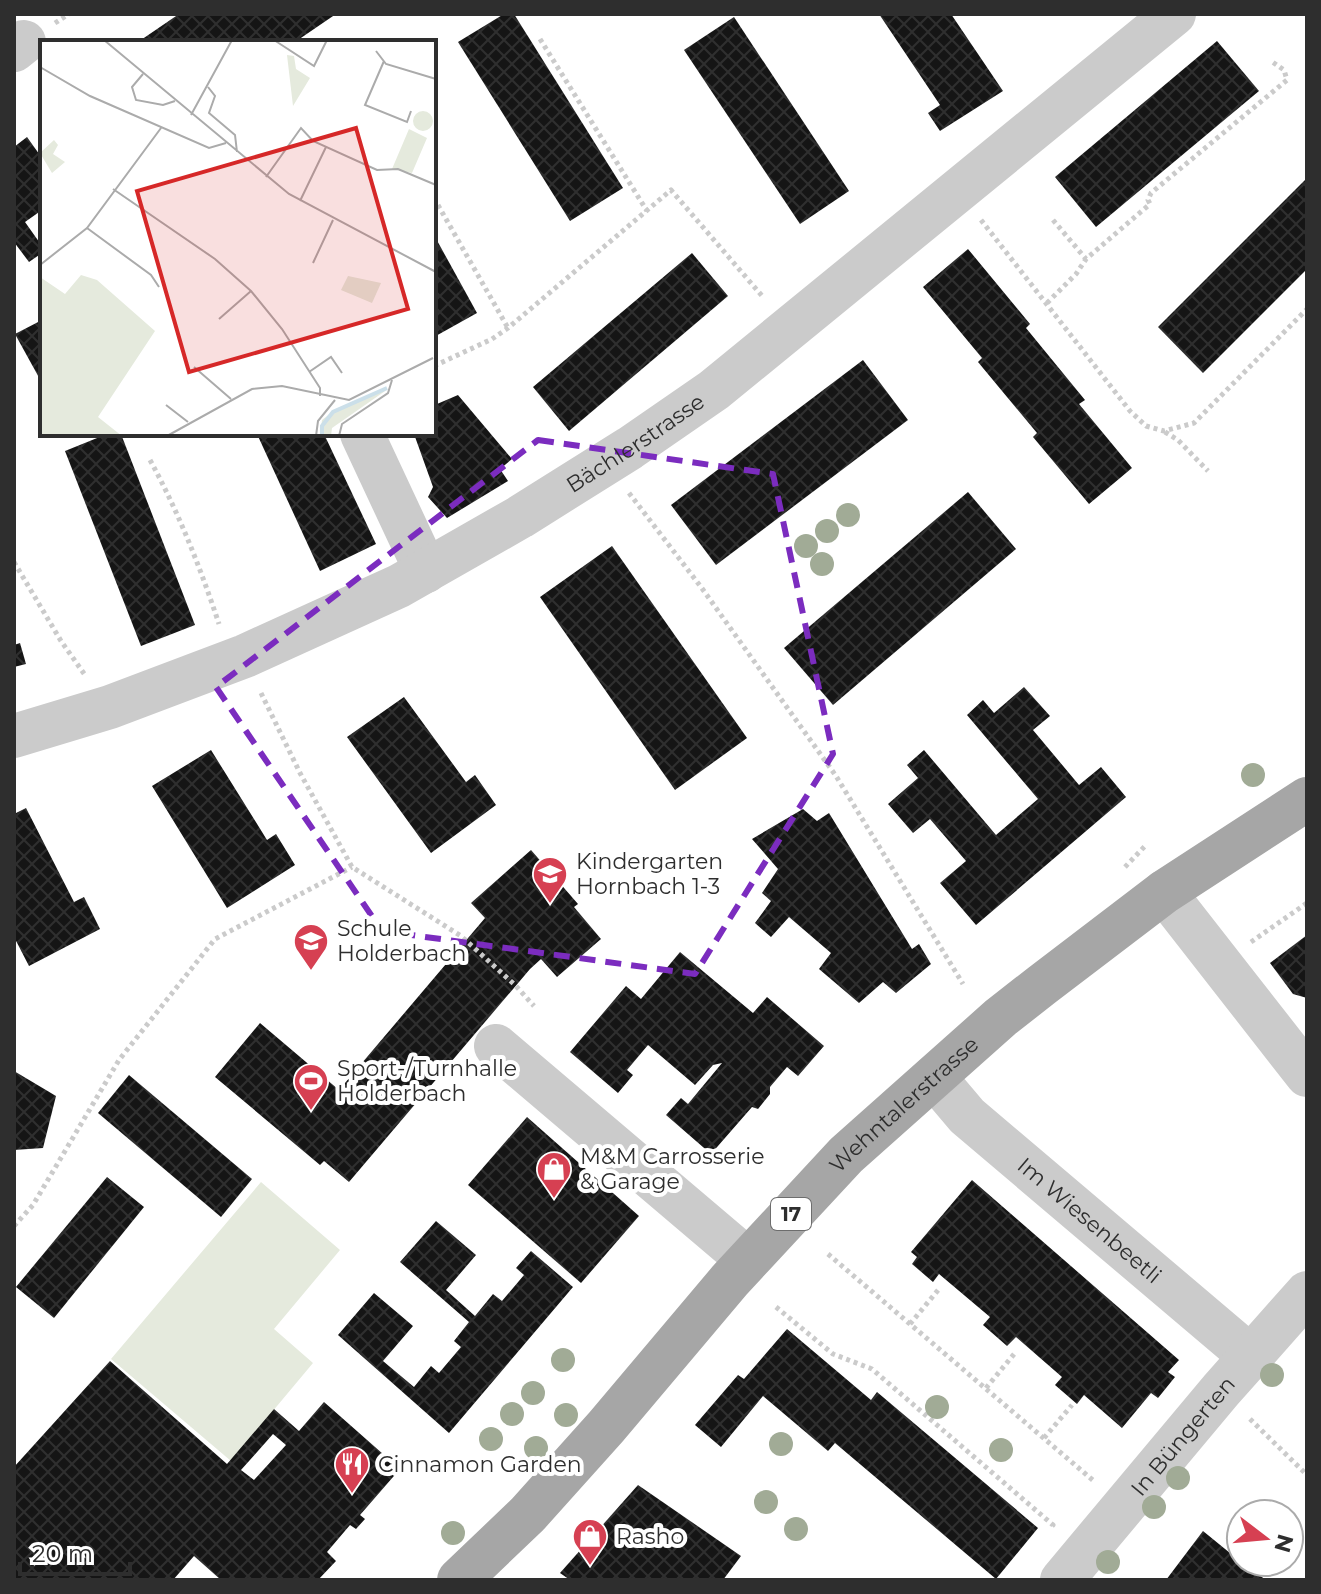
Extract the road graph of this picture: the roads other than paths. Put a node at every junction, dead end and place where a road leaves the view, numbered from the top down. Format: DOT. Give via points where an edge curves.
graph roads {
  1 [pos="1174,14"];
  2 [pos="363,436"];
  3 [pos="426,571"];
  4 [pos="14,736"];
  5 [pos="1307,799"];
  6 [pos="1164,892"];
  7 [pos="496,1046"];
  8 [pos="1307,1075"];
  9 [pos="934,1077"];
  10 [pos="748,1260"];
  11 [pos="1307,1293"];
  12 [pos="1250,1356"];
  13 [pos="459,1580"];
  14 [pos="1062,1580"];
  1 -- 3 [label="street, Bächlerstrasse" via="714,390 593,471"];
  2 -- 3 [label="street"];
  3 -- 4 [label="street, Bächlerstrasse" via="245,656 110,707"];
  5 -- 6 [label="main road, Wehntalerstrasse / 17"];
  6 -- 8 [label="street"];
  6 -- 9 [label="main road, Wehntalerstrasse / 17" via="1001,1017"];
  7 -- 10 [label="street"];
  9 -- 10 [label="main road, Wehntalerstrasse / 17" via="846,1155"];
  9 -- 12 [label="street, Im Wiesenbeetli" via="967,1116"];
  10 -- 13 [label="main road, Wehntalerstrasse / 17" via="528,1514"];
  11 -- 12 [label="street, In Büngerten"];
  12 -- 14 [label="street, In Büngerten"];
}
